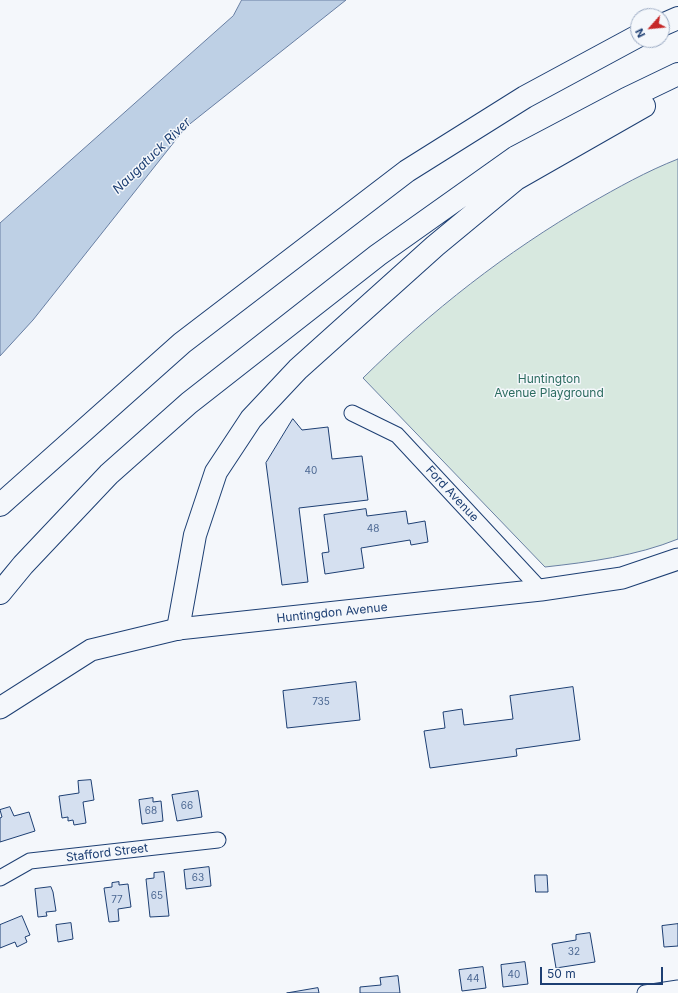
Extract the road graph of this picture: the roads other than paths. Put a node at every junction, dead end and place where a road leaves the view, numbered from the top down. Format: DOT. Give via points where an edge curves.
graph roads {
  1 [pos="630,40"];
  2 [pos="678,74"];
  3 [pos="678,90"];
  4 [pos="352,413"];
  5 [pos="72,441"];
  6 [pos="0,505"];
  7 [pos="0,517"];
  8 [pos="678,559"];
  9 [pos="541,590"];
  10 [pos="0,593"];
  11 [pos="178,629"];
  12 [pos="0,708"];
  13 [pos="218,840"];
  14 [pos="0,878"];
  15 [pos="678,988"];
  16 [pos="645,993"];
  1 -- 5 [label="highway" via="525,97 407,171 182,343"];
  2 -- 10 [label="highway" via="516,157 378,255 189,403 109,474"];
  3 -- 11 [label="highway" via="636,110 516,179 435,246 298,369 251,419 216,472 195,535"];
  4 -- 9 [label="street, Ford Avenue" via="397,435"];
  5 -- 6 [label="highway"];
  5 -- 7 [label="highway"];
  8 -- 9 [label="main road, Huntingdon Avenue" via="622,578"];
  9 -- 11 [label="main road, Huntingdon Avenue"];
  11 -- 12 [label="main road, Huntingdon Avenue" via="91,650"];
  13 -- 14 [label="street, Stafford Street" via="30,861"];
  15 -- 16 [label="street"];
}
